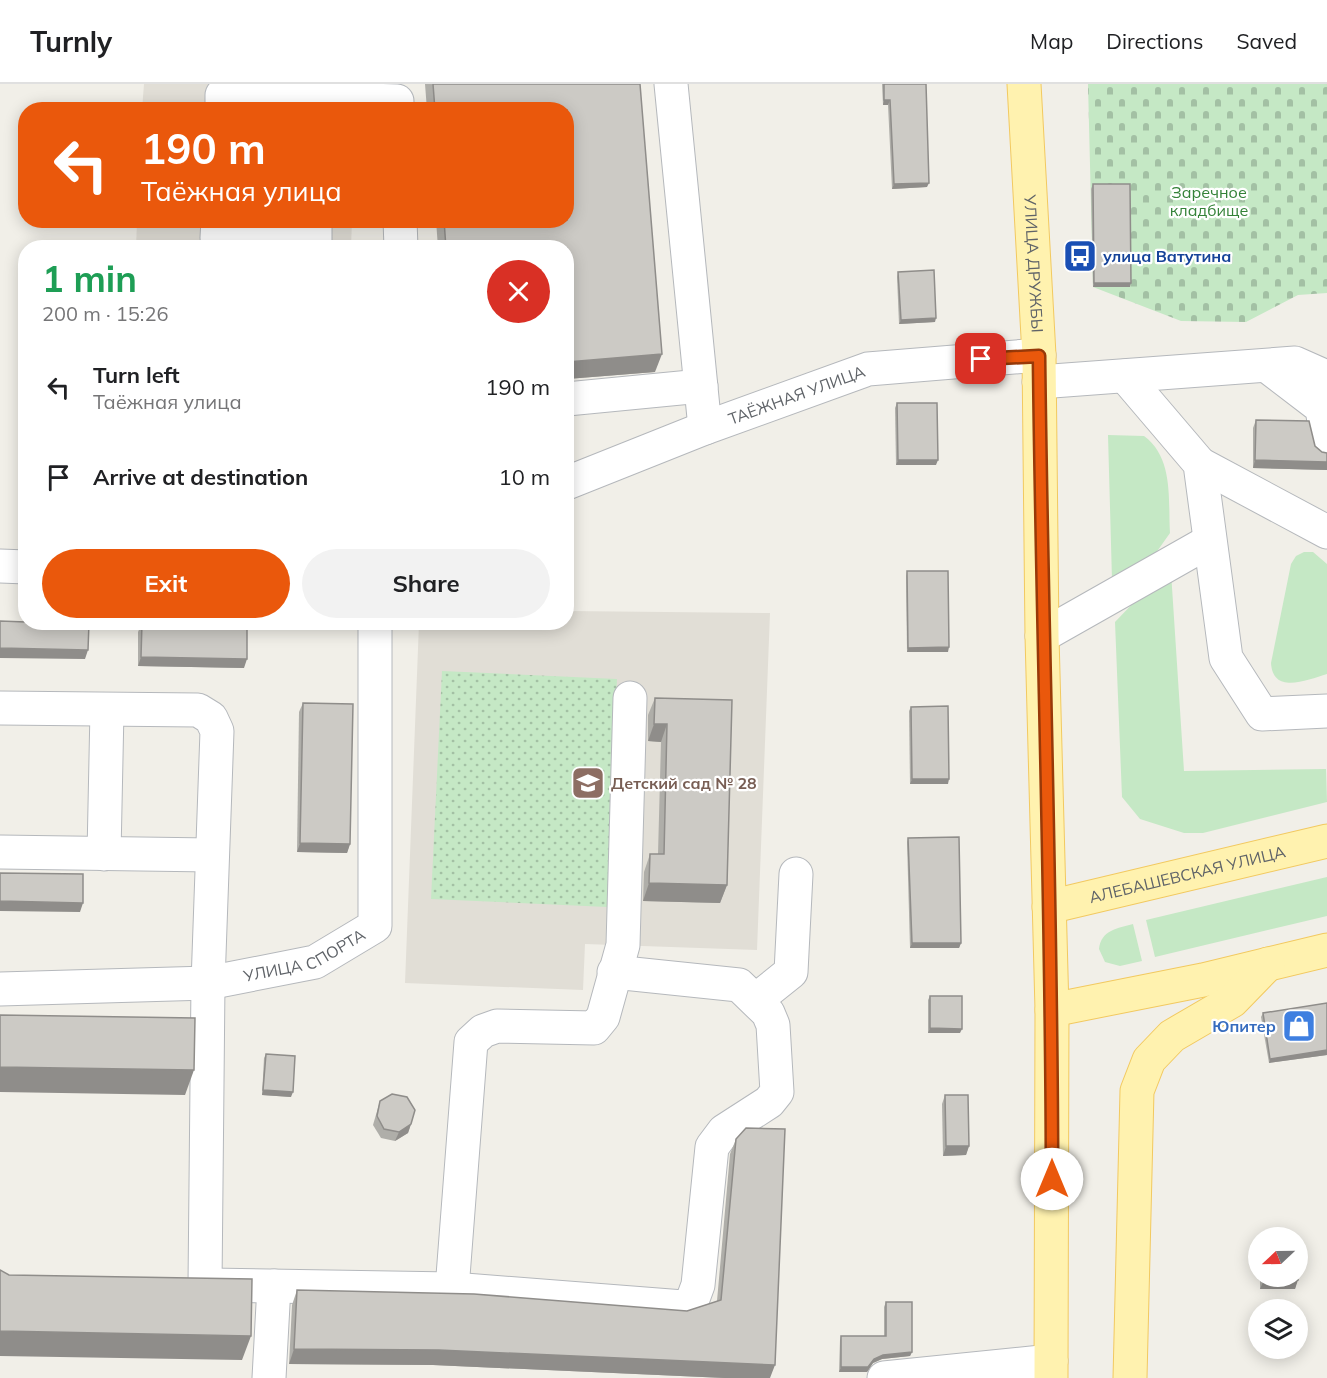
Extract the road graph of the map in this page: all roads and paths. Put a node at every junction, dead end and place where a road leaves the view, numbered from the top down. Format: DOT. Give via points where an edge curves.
graph roads {
  1 [pos="671,84"];
  2 [pos="1024,84"];
  3 [pos="397,98"];
  4 [pos="222,102"];
  5 [pos="297,102"];
  6 [pos="345,102"];
  7 [pos="218,228"];
  8 [pos="282,240"];
  9 [pos="1267,366"];
  10 [pos="1039,369"];
  11 [pos="1125,376"];
  12 [pos="1327,381"];
  13 [pos="701,386"];
  14 [pos="574,398"];
  15 [pos="705,428"];
  16 [pos="1327,442"];
  17 [pos="1200,464"];
  18 [pos="574,480"];
  19 [pos="1327,532"];
  20 [pos="1208,542"];
  21 [pos="0,566"];
  22 [pos="18,567"];
  23 [pos="375,630"];
  24 [pos="1042,636"];
  25 [pos="630,698"];
  26 [pos="0,708"];
  27 [pos="107,710"];
  28 [pos="1327,711"];
  29 [pos="1327,841"];
  30 [pos="0,852"];
  31 [pos="104,854"];
  32 [pos="211,855"];
  33 [pos="796,874"];
  34 [pos="1049,907"];
  35 [pos="1327,950"];
  36 [pos="1268,964"];
  37 [pos="614,972"];
  38 [pos="208,983"];
  39 [pos="0,989"];
  40 [pos="756,1000"];
  41 [pos="1052,1010"];
  42 [pos="170,1284"];
  43 [pos="205,1285"];
  44 [pos="274,1286"];
  45 [pos="452,1289"];
  46 [pos="1051,1370"];
  47 [pos="269,1378"];
  48 [pos="884,1378"];
  49 [pos="1130,1378"];
  1 -- 13 [label="street"];
  2 -- 10 [label="main road, УЛИЦА ДРУЖБЫ"];
  3 -- 6 [label="street"];
  4 -- 5 [label="street" via="222,95"];
  7 -- 8 [label="street" via="217,238"];
  9 -- 11 [label="street, ТАЁЖНАЯ УЛИЦА"];
  9 -- 12 [label="street, ТАЁЖНАЯ УЛИЦА" via="1295,363"];
  9 -- 16 [label="street" via="1322,408"];
  10 -- 11 [label="street, ТАЁЖНАЯ УЛИЦА"];
  10 -- 15 [label="street, ТАЁЖНАЯ УЛИЦА" via="868,369"];
  10 -- 24 [label="main road, УЛИЦА ДРУЖБЫ"];
  11 -- 17 [label="street"];
  13 -- 14 [label="street"];
  13 -- 15 [label="street"];
  15 -- 18 [label="street, ТАЁЖНАЯ УЛИЦА"];
  17 -- 19 [label="street"];
  17 -- 20 [label="street"];
  20 -- 24 [label="street"];
  20 -- 28 [label="street" via="1226,658 1262,714"];
  21 -- 22 [label="street"];
  23 -- 38 [label="street, УЛИЦА СПОРТА" via="375,926 315,962"];
  24 -- 34 [label="main road, УЛИЦА ДРУЖБЫ"];
  25 -- 37 [label="street" via="623,945"];
  26 -- 27 [label="street"];
  27 -- 31 [label="street"];
  27 -- 32 [label="street" via="198,710 211,718 217,731"];
  29 -- 34 [label="main road, АЛЕБАШЕВСКАЯ УЛИЦА"];
  30 -- 31 [label="street"];
  31 -- 32 [label="street"];
  32 -- 38 [label="street"];
  33 -- 40 [label="street" via="791,972"];
  34 -- 41 [label="main road, УЛИЦА ДРУЖБЫ"];
  35 -- 36 [label="main road"];
  36 -- 41 [label="main road"];
  36 -- 49 [label="main road" via="1232,1001 1173,1036 1149,1060 1137,1090"];
  37 -- 40 [label="street" via="739,985"];
  37 -- 45 [label="street" via="603,1017 594,1028 497,1026 483,1030 471,1042"];
  38 -- 39 [label="street, УЛИЦА СПОРТА"];
  38 -- 43 [label="street"];
  40 -- 45 [label="street" via="768,1013 772,1025 777,1092 769,1102 724,1131 712,1147 698,1285 691,1304 683,1307"];
  41 -- 46 [label="main road, УЛИЦА ДРУЖБЫ"];
  42 -- 43 [label="street"];
  43 -- 44 [label="street"];
  44 -- 45 [label="street"];
  44 -- 47 [label="street"];
  46 -- 48 [label="street"];
}
